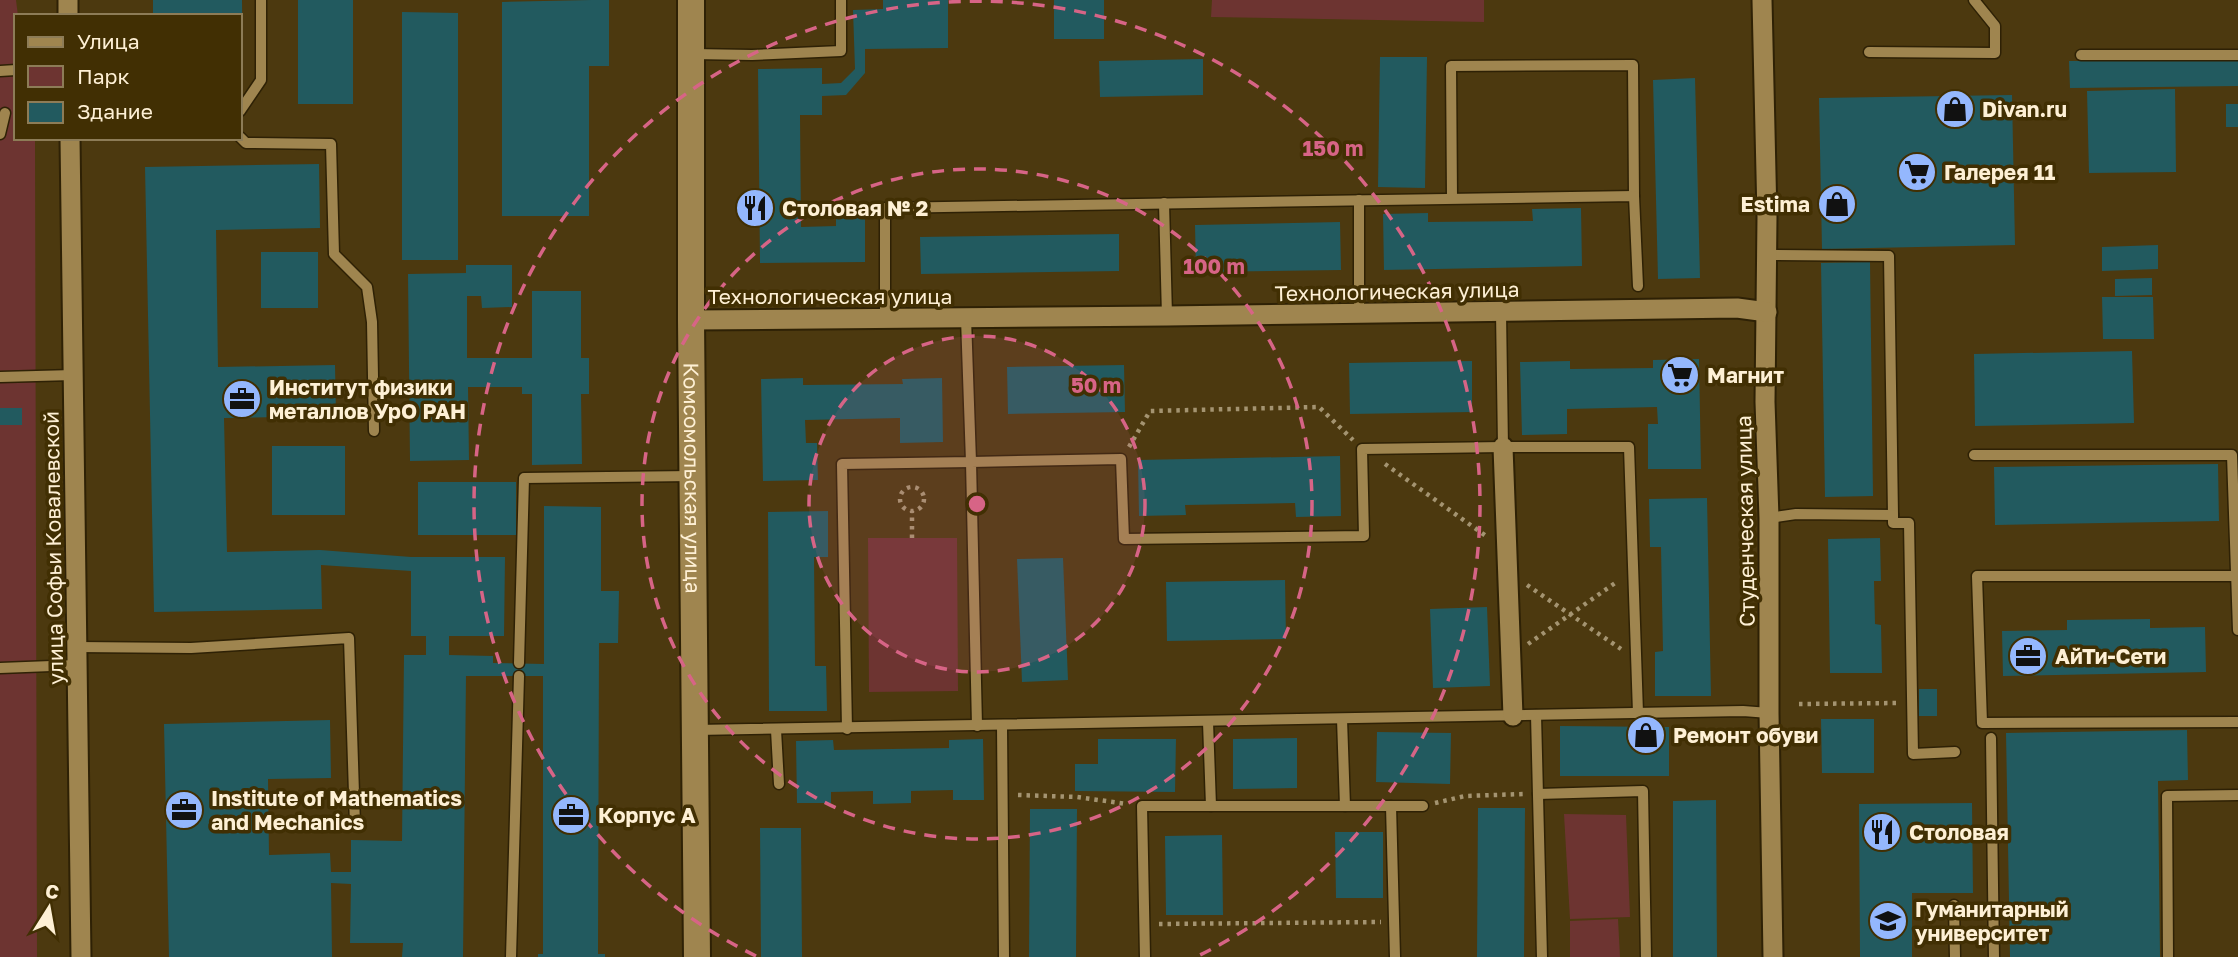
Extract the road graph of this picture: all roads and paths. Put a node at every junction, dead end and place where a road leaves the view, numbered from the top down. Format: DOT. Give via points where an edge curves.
graph roads {
  1 [pos="261,0"];
  2 [pos="691,0"];
  3 [pos="841,0"];
  4 [pos="1762,0"];
  5 [pos="1974,0"];
  6 [pos="1869,52"];
  7 [pos="692,54"];
  8 [pos="2081,55"];
  9 [pos="2238,55"];
  10 [pos="242,108"];
  11 [pos="7,113"];
  12 [pos="0,134"];
  13 [pos="242,139"];
  14 [pos="70,140"];
  15 [pos="1634,196"];
  16 [pos="1452,198"];
  17 [pos="1359,200"];
  18 [pos="1164,203"];
  19 [pos="1766,255"];
  20 [pos="1638,286"];
  21 [pos="1501,312"];
  22 [pos="1767,312"];
  23 [pos="1359,314"];
  24 [pos="1167,317"];
  25 [pos="966,318"];
  26 [pos="691,320"];
  27 [pos="885,320"];
  28 [pos="73,375"];
  29 [pos="0,377"];
  30 [pos="374,431"];
  31 [pos="1503,447"];
  32 [pos="1362,449"];
  33 [pos="1974,455"];
  34 [pos="1121,459"];
  35 [pos="971,462"];
  36 [pos="693,476"];
  37 [pos="912,511"];
  38 [pos="1892,514"];
  39 [pos="1769,518"];
  40 [pos="912,538"];
  41 [pos="1506,550"];
  42 [pos="1507,570"];
  43 [pos="1633,570"];
  44 [pos="2235,576"];
  45 [pos="1571,615"];
  46 [pos="2238,629"];
  47 [pos="77,656"];
  48 [pos="1510,657"];
  49 [pos="1636,660"];
  50 [pos="519,663"];
  51 [pos="0,668"];
  52 [pos="519,676"];
  53 [pos="1912,703"];
  54 [pos="1799,704"];
  55 [pos="1637,713"];
  56 [pos="1769,713"];
  57 [pos="1536,715"];
  58 [pos="1513,716"];
  59 [pos="1342,719"];
  60 [pos="1208,722"];
  61 [pos="2238,722"];
  62 [pos="977,726"];
  63 [pos="1002,726"];
  64 [pos="847,729"];
  65 [pos="696,730"];
  66 [pos="776,730"];
  67 [pos="1991,738"];
  68 [pos="1955,752"];
  69 [pos="779,784"];
  70 [pos="1003,794"];
  71 [pos="1538,794"];
  72 [pos="2238,794"];
  73 [pos="1142,806"];
  74 [pos="1211,806"];
  75 [pos="1345,806"];
  76 [pos="1391,806"];
  77 [pos="1423,806"];
  78 [pos="355,825"];
  79 [pos="1954,905"];
  80 [pos="1394,922"];
  81 [pos="1144,924"];
  82 [pos="81,957"];
  83 [pos="511,957"];
  84 [pos="697,957"];
  85 [pos="1004,957"];
  86 [pos="1145,957"];
  87 [pos="1395,957"];
  88 [pos="1542,957"];
  89 [pos="1646,957"];
  90 [pos="1773,957"];
  91 [pos="1955,957"];
  92 [pos="1994,957"];
  93 [pos="2168,957"];
  1 -- 10 [label="lane" via="261,80"];
  2 -- 7 [label="main road, Комсомольская улица"];
  3 -- 7 [label="lane" via="841,51"];
  4 -- 19 [label="street, Студенческая улица"];
  5 -- 6 [label="lane" via="1995,26 1995,53"];
  7 -- 26 [label="main road, Комсомольская улица"];
  8 -- 9 [label="lane"];
  11 -- 12 [label="lane"];
  13 -- 30 [label="lane" via="246,143 331,144 334,254 367,287 369,299"];
  14 -- 28 [label="street, улица Софьи Ковалевской"];
  15 -- 16 [label="lane"];
  15 -- 16 [label="lane" via="1633,65 1451,66"];
  15 -- 20 [label="lane"];
  16 -- 17 [label="lane"];
  17 -- 18 [label="lane"];
  17 -- 23 [label="lane"];
  18 -- 24 [label="lane"];
  18 -- 27 [label="lane" via="885,208"];
  19 -- 22 [label="street, Студенческая улица"];
  19 -- 38 [label="lane" via="1889,256"];
  21 -- 22 [label="street, Технологическая улица" via="1737,308"];
  21 -- 23 [label="street, Технологическая улица"];
  21 -- 31 [label="lane"];
  22 -- 39 [label="street, Студенческая улица"];
  23 -- 24 [label="street, Технологическая улица"];
  24 -- 25 [label="street, Технологическая улица"];
  25 -- 27 [label="street, Технологическая улица"];
  25 -- 35 [label="lane"];
  26 -- 27 [label="street, Технологическая улица"];
  26 -- 36 [label="main road, Комсомольская улица"];
  28 -- 29 [label="lane"];
  28 -- 47 [label="street, улица Софьи Ковалевской"];
  31 -- 32 [label="lane"];
  31 -- 41 [label="street"];
  31 -- 43 [label="lane" via="1629,447"];
  32 -- 34 [label="path" via="1319,407 1150,411"];
  32 -- 34 [label="lane" via="1364,536 1124,539"];
  32 -- 41 [label="path"];
  33 -- 44 [label="lane" via="2232,455"];
  34 -- 35 [label="lane"];
  35 -- 62 [label="lane"];
  35 -- 64 [label="lane" via="842,464"];
  36 -- 50 [label="lane" via="524,478"];
  36 -- 65 [label="main road, Комсомольская улица"];
  37 -- 37 [label="path" via="925,499 922,491 911,487 902,493 901,501"];
  37 -- 40 [label="path"];
  38 -- 39 [label="lane"];
  38 -- 53 [label="lane" via="1893,523 1909,523"];
  39 -- 56 [label="street, Студенческая улица"];
  41 -- 42 [label="street"];
  42 -- 45 [label="path"];
  42 -- 48 [label="street"];
  43 -- 45 [label="path"];
  43 -- 49 [label="lane"];
  44 -- 46 [label="lane"];
  44 -- 61 [label="lane" via="1977,576 1983,723"];
  45 -- 48 [label="path"];
  45 -- 49 [label="path"];
  47 -- 51 [label="lane"];
  47 -- 78 [label="lane" via="349,638"];
  47 -- 82 [label="street, улица Софьи Ковалевской"];
  48 -- 58 [label="street"];
  49 -- 55 [label="lane"];
  52 -- 83 [label="lane"];
  53 -- 54 [label="path"];
  53 -- 68 [label="lane" via="1913,754"];
  55 -- 56 [label="lane"];
  55 -- 57 [label="lane"];
  56 -- 90 [label="street, Студенческая улица"];
  57 -- 58 [label="lane"];
  57 -- 71 [label="lane"];
  58 -- 59 [label="lane"];
  59 -- 60 [label="lane"];
  59 -- 75 [label="lane"];
  60 -- 63 [label="lane"];
  60 -- 74 [label="lane"];
  62 -- 63 [label="lane"];
  62 -- 64 [label="lane"];
  63 -- 70 [label="lane"];
  64 -- 66 [label="lane"];
  65 -- 66 [label="lane"];
  65 -- 84 [label="main road, Комсомольская улица"];
  66 -- 69 [label="lane"];
  67 -- 92 [label="lane"];
  70 -- 73 [label="path"];
  70 -- 85 [label="lane"];
  71 -- 77 [label="path" via="1465,796"];
  71 -- 88 [label="lane"];
  71 -- 89 [label="lane" via="1643,791"];
  72 -- 93 [label="lane" via="2167,796"];
  73 -- 74 [label="lane"];
  73 -- 81 [label="lane"];
  74 -- 75 [label="lane"];
  75 -- 76 [label="lane"];
  76 -- 77 [label="lane"];
  76 -- 80 [label="lane"];
  79 -- 91 [label="lane"];
  80 -- 81 [label="path"];
  80 -- 87 [label="lane"];
  81 -- 86 [label="lane"];
}
